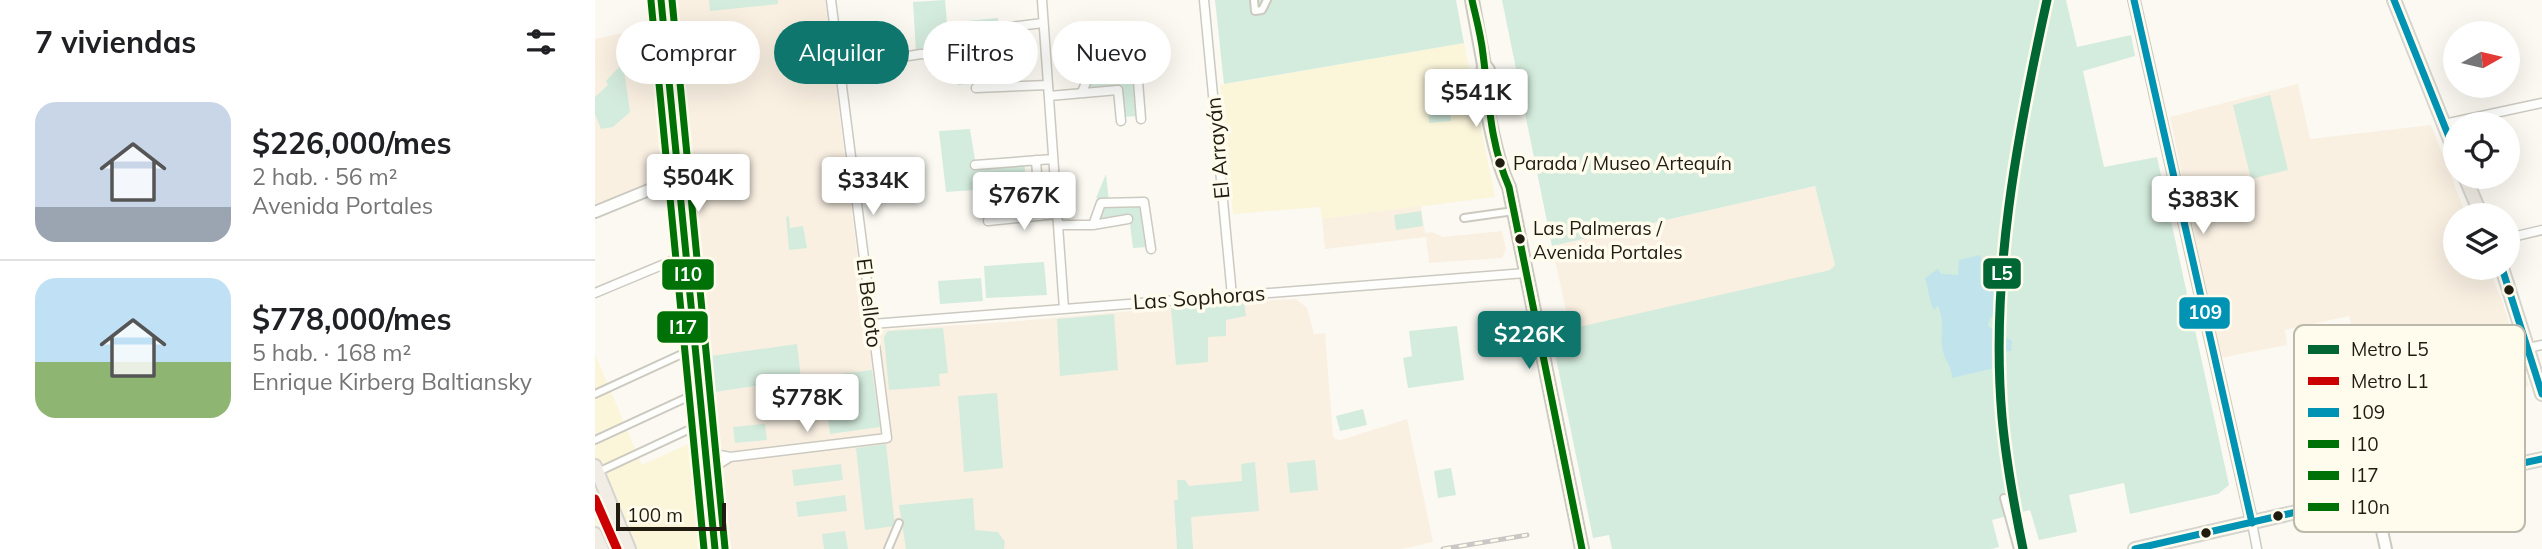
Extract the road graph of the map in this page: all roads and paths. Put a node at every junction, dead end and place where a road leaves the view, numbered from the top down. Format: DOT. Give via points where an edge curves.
graph roads {
  1 [pos="661,0"];
  2 [pos="831,0"];
  3 [pos="1042,0"];
  4 [pos="1204,0"];
  5 [pos="1254,0"];
  6 [pos="1267,0"];
  7 [pos="1472,0"];
  8 [pos="2134,0"];
  9 [pos="2394,0"];
  10 [pos="1043,23"];
  11 [pos="909,56"];
  12 [pos="1048,85"];
  13 [pos="976,89"];
  14 [pos="1083,92"];
  15 [pos="1049,96"];
  16 [pos="2542,103"];
  17 [pos="2500,112"];
  18 [pos="1141,119"];
  19 [pos="1121,121"];
  20 [pos="2443,122"];
  21 [pos="1053,159"];
  22 [pos="1036,160"];
  23 [pos="975,165"];
  24 [pos="678,178"];
  25 [pos="1514,211"];
  26 [pos="595,212"];
  27 [pos="1057,214"];
  28 [pos="1040,216"];
  29 [pos="1464,218"];
  30 [pos="1128,219"];
  31 [pos="988,221"];
  32 [pos="1058,225"];
  33 [pos="1093,225"];
  34 [pos="2542,230"];
  35 [pos="2520,235"];
  36 [pos="1151,249"];
  37 [pos="686,255"];
  38 [pos="1526,273"];
  39 [pos="2506,280"];
  40 [pos="595,293"];
  41 [pos="1232,296"];
  42 [pos="1064,309"];
  43 [pos="872,324"];
  44 [pos="2521,325"];
  45 [pos="2525,339"];
  46 [pos="2542,345"];
  47 [pos="695,348"];
  48 [pos="2528,348"];
  49 [pos="699,393"];
  50 [pos="595,394"];
  51 [pos="2542,394"];
  52 [pos="703,424"];
  53 [pos="595,440"];
  54 [pos="705,440"];
  55 [pos="730,457"];
  56 [pos="596,469"];
  57 [pos="709,481"];
  58 [pos="2004,498"];
  59 [pos="2294,513"];
  60 [pos="899,523"];
  61 [pos="2252,523"];
  62 [pos="595,534"];
  63 [pos="602,549"];
  64 [pos="629,549"];
  65 [pos="715,549"];
  66 [pos="888,549"];
  67 [pos="1582,549"];
  68 [pos="2018,549"];
  69 [pos="2135,549"];
  70 [pos="2257,549"];
  1 -- 24 [label="main road"];
  2 -- 43 [label="street, El Belloto"];
  3 -- 10 [label="street"];
  4 -- 41 [label="street, El Arrayán"];
  5 -- 6 [label="street" via="1255,10 1262,10"];
  7 -- 25 [label="main road" via="1490,113"];
  8 -- 61 [label="street"];
  9 -- 20 [label="main road"];
  10 -- 11 [label="street" via="968,32 964,55"];
  10 -- 12 [label="street"];
  12 -- 13 [label="street"];
  12 -- 15 [label="street"];
  14 -- 15 [label="street"];
  14 -- 18 [label="street" via="1093,66 1131,63 1137,68"];
  14 -- 19 [label="street" via="1118,90"];
  15 -- 21 [label="street"];
  16 -- 17 [label="street"];
  21 -- 22 [label="street"];
  21 -- 27 [label="street"];
  22 -- 23 [label="street"];
  22 -- 28 [label="street"];
  24 -- 26 [label="street"];
  24 -- 37 [label="main road"];
  25 -- 29 [label="street"];
  25 -- 38 [label="main road"];
  27 -- 28 [label="street"];
  27 -- 32 [label="street"];
  28 -- 31 [label="street"];
  30 -- 33 [label="street"];
  32 -- 33 [label="street"];
  32 -- 42 [label="street"];
  33 -- 36 [label="street" via="1101,203 1144,202"];
  34 -- 35 [label="street"];
  37 -- 40 [label="street"];
  37 -- 47 [label="main road"];
  38 -- 41 [label="street, Las Sophoras"];
  38 -- 67 [label="main road"];
  39 -- 44 [label="main road"];
  41 -- 42 [label="street, Las Sophoras"];
  42 -- 43 [label="street, Las Sophoras"];
  43 -- 55 [label="street, El Belloto" via="887,438"];
  45 -- 48 [label="main road"];
  46 -- 48 [label="street"];
  47 -- 49 [label="main road"];
  47 -- 50 [label="street"];
  48 -- 51 [label="main road"];
  49 -- 52 [label="main road"];
  49 -- 53 [label="street"];
  52 -- 54 [label="main road"];
  52 -- 56 [label="street"];
  54 -- 55 [label="street" via="713,452"];
  54 -- 57 [label="main road"];
  55 -- 57 [label="street" via="716,467"];
  56 -- 64 [label="main road"];
  57 -- 65 [label="main road"];
  58 -- 68 [label="street"];
  59 -- 61 [label="main road"];
  60 -- 66 [label="street"];
  61 -- 69 [label="main road"];
  61 -- 70 [label="street"];
  62 -- 63 [label="main road"];
}
